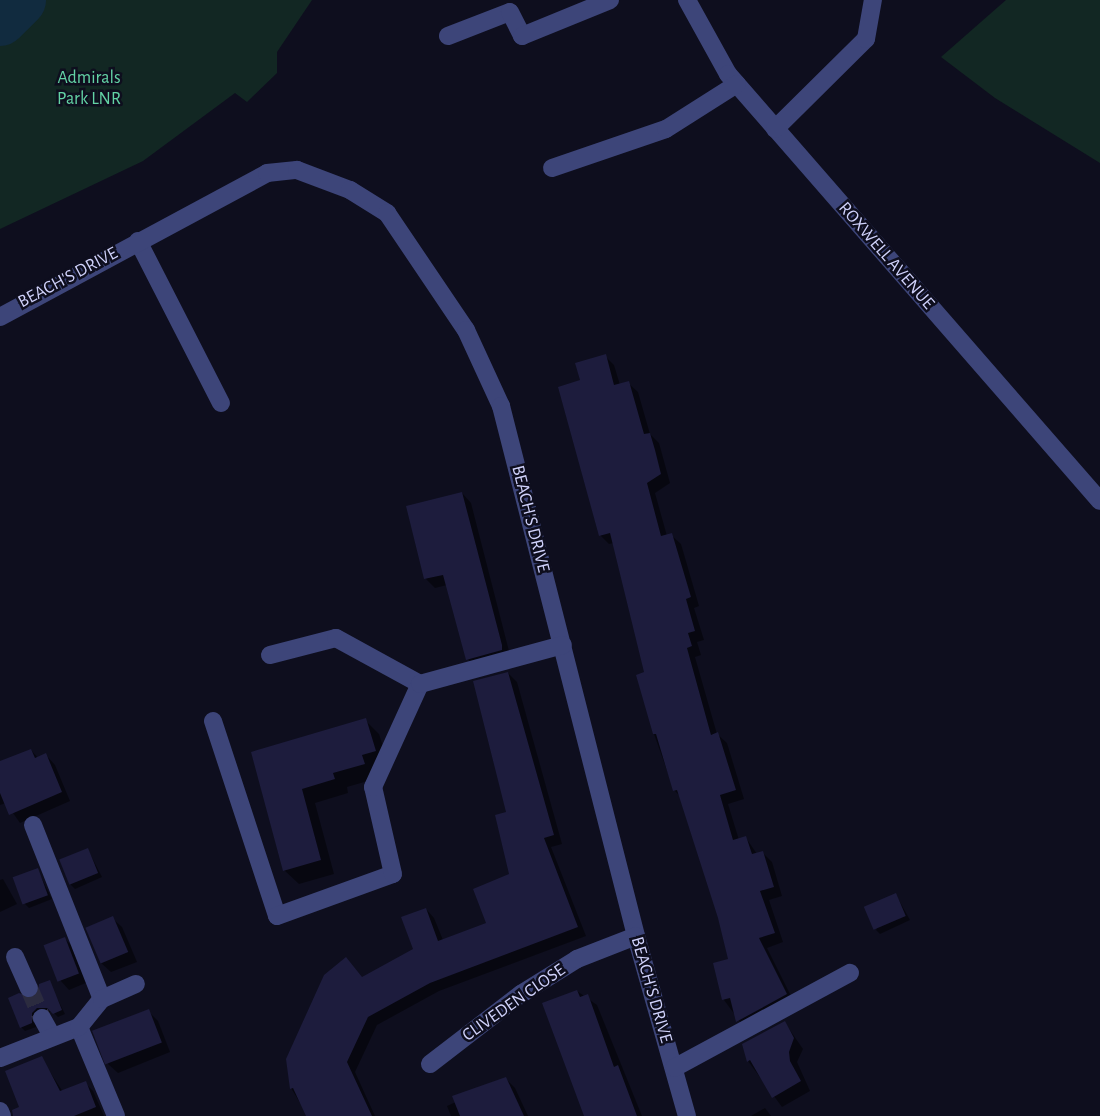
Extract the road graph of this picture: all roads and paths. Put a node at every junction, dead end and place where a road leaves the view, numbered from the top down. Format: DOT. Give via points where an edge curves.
graph roads {
  1 [pos="610,0"];
  2 [pos="687,0"];
  3 [pos="873,0"];
  4 [pos="448,36"];
  5 [pos="737,84"];
  6 [pos="775,129"];
  7 [pos="552,168"];
  8 [pos="138,241"];
  9 [pos="0,317"];
  10 [pos="221,403"];
  11 [pos="1100,501"];
  12 [pos="563,645"];
  13 [pos="270,655"];
  14 [pos="420,684"];
  15 [pos="213,721"];
  16 [pos="33,825"];
  17 [pos="636,936"];
  18 [pos="15,957"];
  19 [pos="850,973"];
  20 [pos="136,984"];
  21 [pos="29,988"];
  22 [pos="102,999"];
  23 [pos="42,1018"];
  24 [pos="79,1027"];
  25 [pos="52,1036"];
  26 [pos="0,1058"];
  27 [pos="430,1064"];
  28 [pos="674,1068"];
  29 [pos="0,1111"];
  30 [pos="2,1116"];
  31 [pos="116,1116"];
  32 [pos="687,1116"];
  1 -- 4 [label="street" via="522,36 510,12"];
  2 -- 5 [label="street, ROXWELL AVENUE"];
  3 -- 6 [label="street" via="866,39"];
  5 -- 6 [label="street, ROXWELL AVENUE"];
  5 -- 7 [label="street" via="666,129"];
  6 -- 11 [label="street, ROXWELL AVENUE"];
  8 -- 9 [label="street, BEACH'S DRIVE"];
  8 -- 10 [label="street, BEACH'S DRIVE"];
  8 -- 12 [label="street, BEACH'S DRIVE" via="267,173 297,170 350,190 387,213 466,330 501,406"];
  12 -- 14 [label="street"];
  12 -- 17 [label="street, BEACH'S DRIVE"];
  13 -- 14 [label="street" via="336,638"];
  14 -- 15 [label="street" via="373,787 393,874 276,916"];
  16 -- 22 [label="street"];
  17 -- 27 [label="street, CLIVEDEN CLOSE" via="577,959 521,994"];
  17 -- 28 [label="street, BEACH'S DRIVE"];
  18 -- 21 [label="street"];
  19 -- 28 [label="street"];
  20 -- 22 [label="street"];
  22 -- 24 [label="street"];
  23 -- 25 [label="street"];
  24 -- 25 [label="street"];
  24 -- 31 [label="street"];
  25 -- 26 [label="street"];
  28 -- 32 [label="street, BEACH'S DRIVE"];
  29 -- 30 [label="street"];
}
